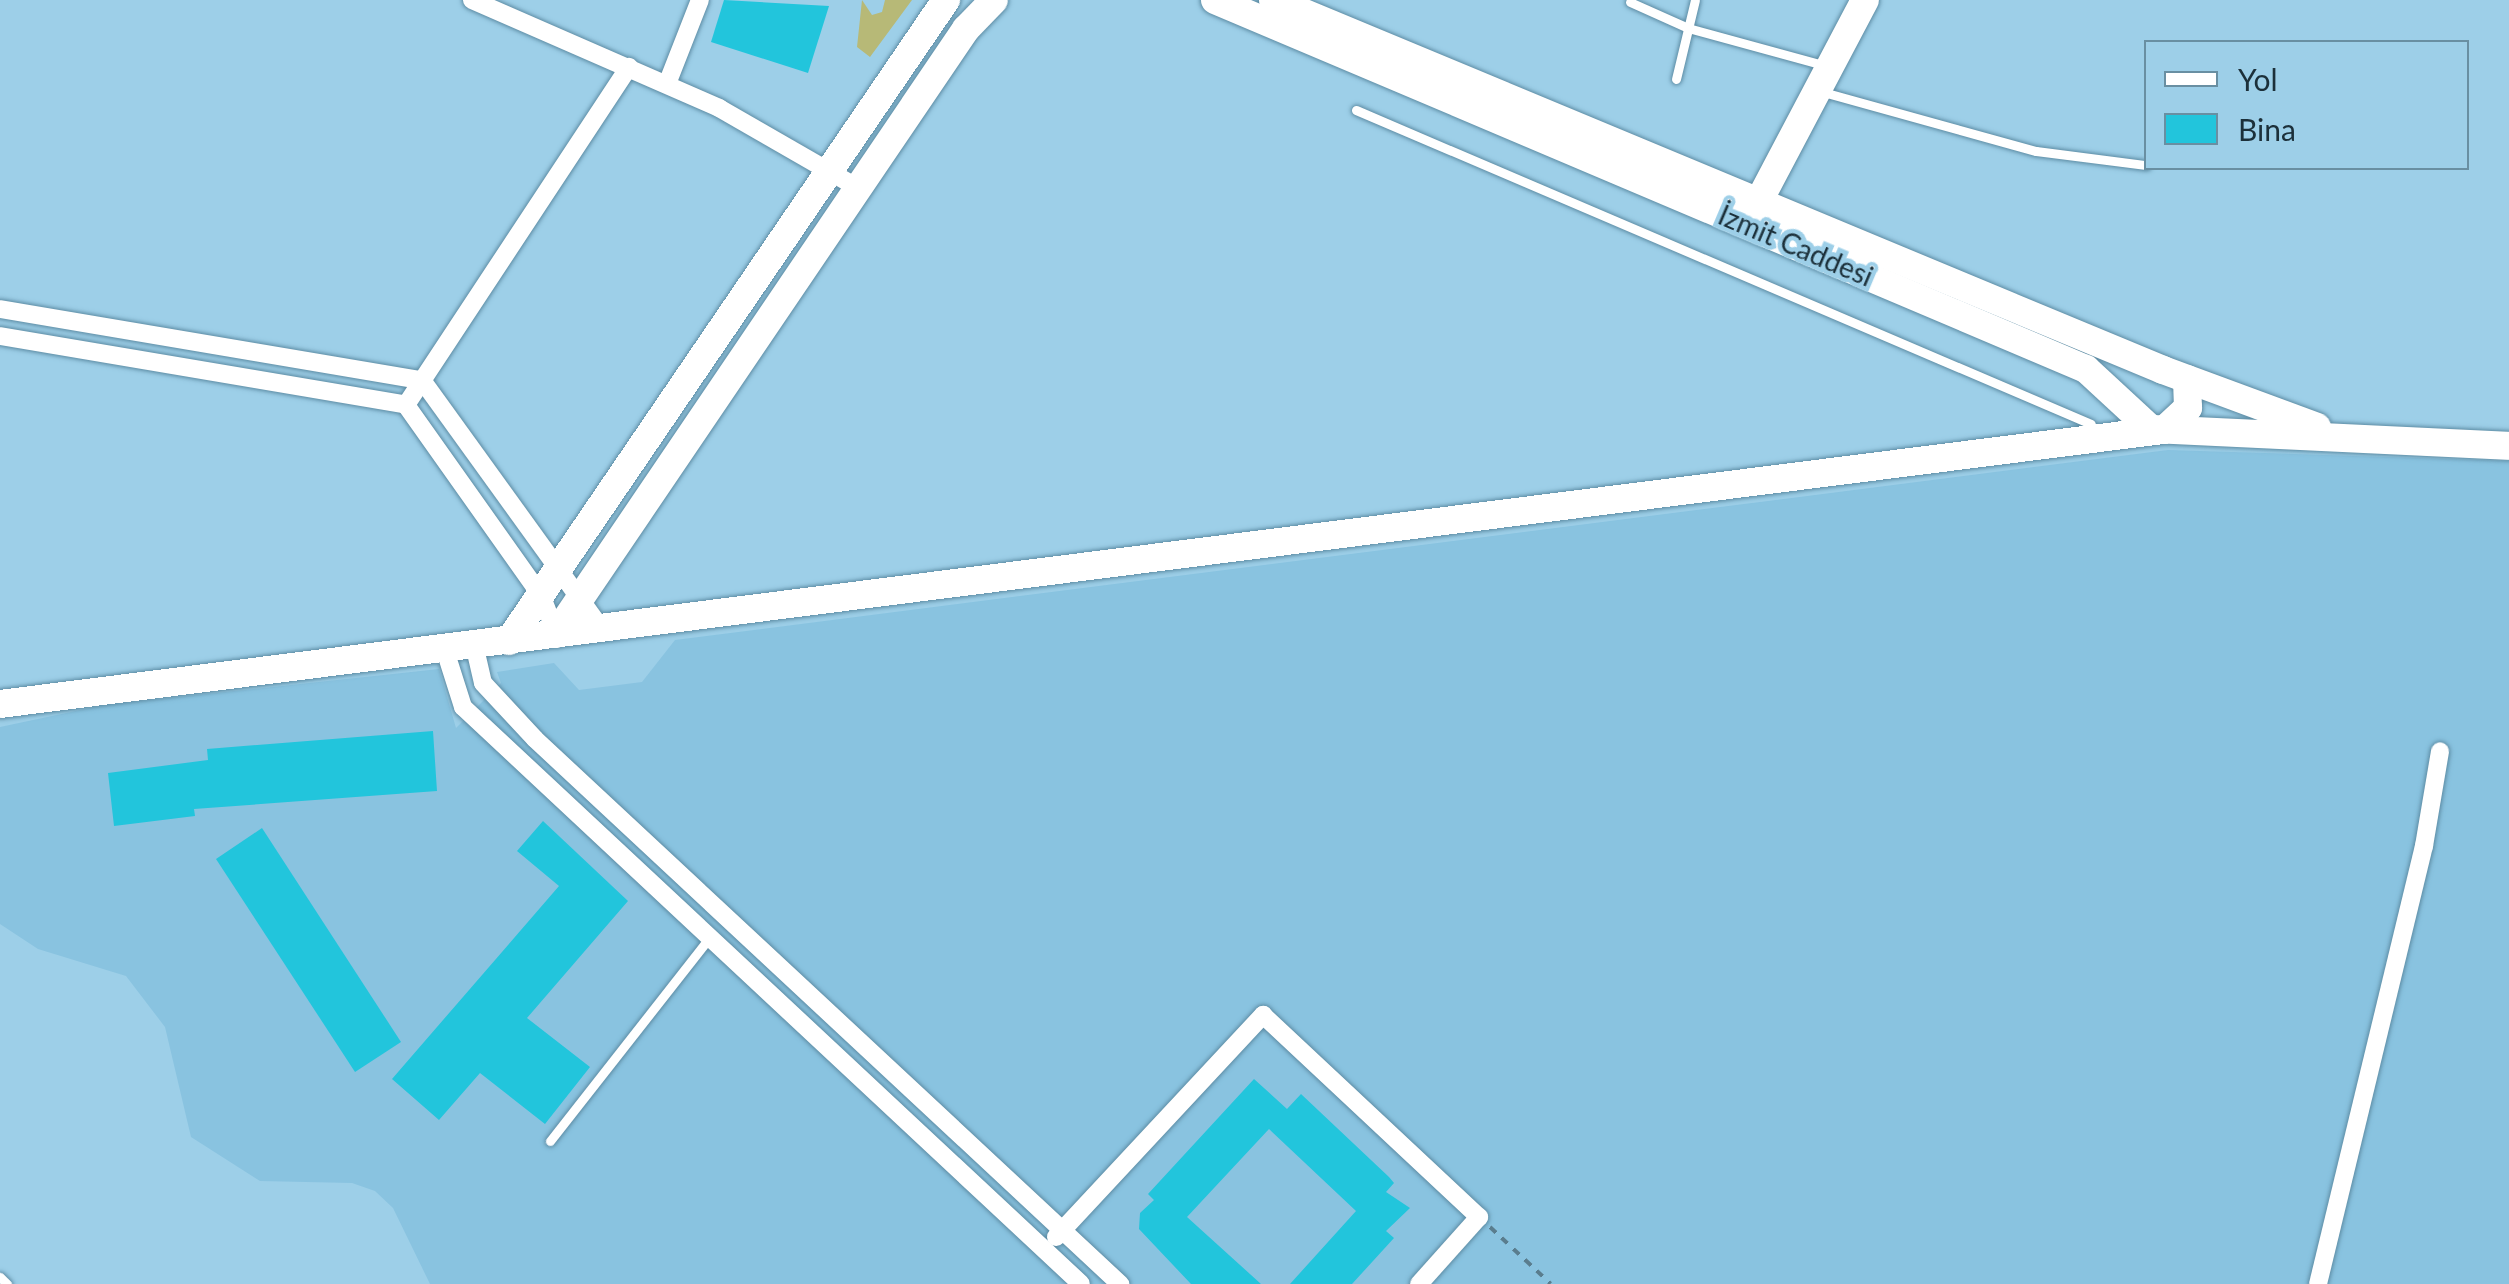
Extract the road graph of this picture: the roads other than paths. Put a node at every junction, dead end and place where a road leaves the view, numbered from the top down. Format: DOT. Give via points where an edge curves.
graph roads {
  1 [pos="472,0"];
  2 [pos="700,0"];
  3 [pos="946,0"];
  4 [pos="994,0"];
  5 [pos="1215,0"];
  6 [pos="1273,0"];
  7 [pos="1695,0"];
  8 [pos="1865,0"];
  9 [pos="1630,2"];
  10 [pos="1688,28"];
  11 [pos="629,67"];
  12 [pos="1676,79"];
  13 [pos="1823,79"];
  14 [pos="667,84"];
  15 [pos="1356,110"];
  16 [pos="2144,165"];
  17 [pos="832,170"];
  18 [pos="860,189"];
  19 [pos="1759,201"];
  20 [pos="0,309"];
  21 [pos="0,336"];
  22 [pos="2175,374"];
  23 [pos="422,380"];
  24 [pos="2122,404"];
  25 [pos="406,405"];
  26 [pos="2091,424"];
  27 [pos="2164,430"];
  28 [pos="2375,443"];
  29 [pos="2509,446"];
  30 [pos="1976,454"];
  31 [pos="560,572"];
  32 [pos="542,597"];
  33 [pos="580,599"];
  34 [pos="602,630"];
  35 [pos="556,634"];
  36 [pos="509,640"];
  37 [pos="474,644"];
  38 [pos="444,647"];
  39 [pos="0,704"];
  40 [pos="2440,751"];
  41 [pos="710,937"];
  42 [pos="550,1141"];
  43 [pos="1063,1230"];
  44 [pos="1045,1250"];
  45 [pos="0,1277"];
  46 [pos="7,1284"];
  47 [pos="1081,1284"];
  48 [pos="1120,1284"];
  49 [pos="1419,1284"];
  50 [pos="2318,1284"];
  1 -- 11 [label="street"];
  2 -- 14 [label="street"];
  3 -- 17 [label="street"];
  4 -- 18 [label="street" via="966,28"];
  5 -- 24 [label="street, İzmit Caddesi" via="2070,362 2100,378"];
  6 -- 19 [label="street, İzmit Caddesi"];
  7 -- 10 [label="lane"];
  8 -- 13 [label="street"];
  9 -- 10 [label="lane"];
  10 -- 12 [label="lane"];
  10 -- 13 [label="lane"];
  11 -- 14 [label="street"];
  11 -- 23 [label="street"];
  13 -- 16 [label="lane" via="2036,151"];
  13 -- 19 [label="street"];
  14 -- 17 [label="street"];
  15 -- 26 [label="lane"];
  17 -- 18 [label="street"];
  17 -- 31 [label="street"];
  18 -- 33 [label="street"];
  19 -- 22 [label="street, İzmit Caddesi"];
  20 -- 23 [label="street"];
  21 -- 25 [label="street"];
  22 -- 24 [label="street" via="2136,385"];
  22 -- 27 [label="street" via="2188,408"];
  22 -- 28 [label="street, İzmit Caddesi"];
  23 -- 25 [label="street"];
  23 -- 31 [label="street"];
  24 -- 26 [label="street"];
  24 -- 27 [label="street, İzmit Caddesi" via="2141,424"];
  25 -- 32 [label="street"];
  26 -- 30 [label="street"];
  27 -- 28 [label="street, İzmit Caddesi"];
  27 -- 30 [label="street"];
  28 -- 29 [label="street, İzmit Caddesi"];
  30 -- 34 [label="street"];
  31 -- 32 [label="street"];
  31 -- 33 [label="street"];
  32 -- 35 [label="street"];
  32 -- 36 [label="street"];
  33 -- 34 [label="street"];
  33 -- 35 [label="street"];
  34 -- 35 [label="street"];
  35 -- 36 [label="street"];
  36 -- 37 [label="street"];
  37 -- 38 [label="street"];
  37 -- 43 [label="street" via="484,682 535,738"];
  38 -- 39 [label="street"];
  38 -- 41 [label="street" via="463,707"];
  40 -- 50 [label="street" via="2424,846"];
  41 -- 42 [label="lane"];
  41 -- 44 [label="street"];
  43 -- 44 [label="street"];
  43 -- 48 [label="street"];
  43 -- 49 [label="street" via="1263,1015 1479,1217"];
  44 -- 47 [label="street"];
  45 -- 46 [label="lane"];
}
